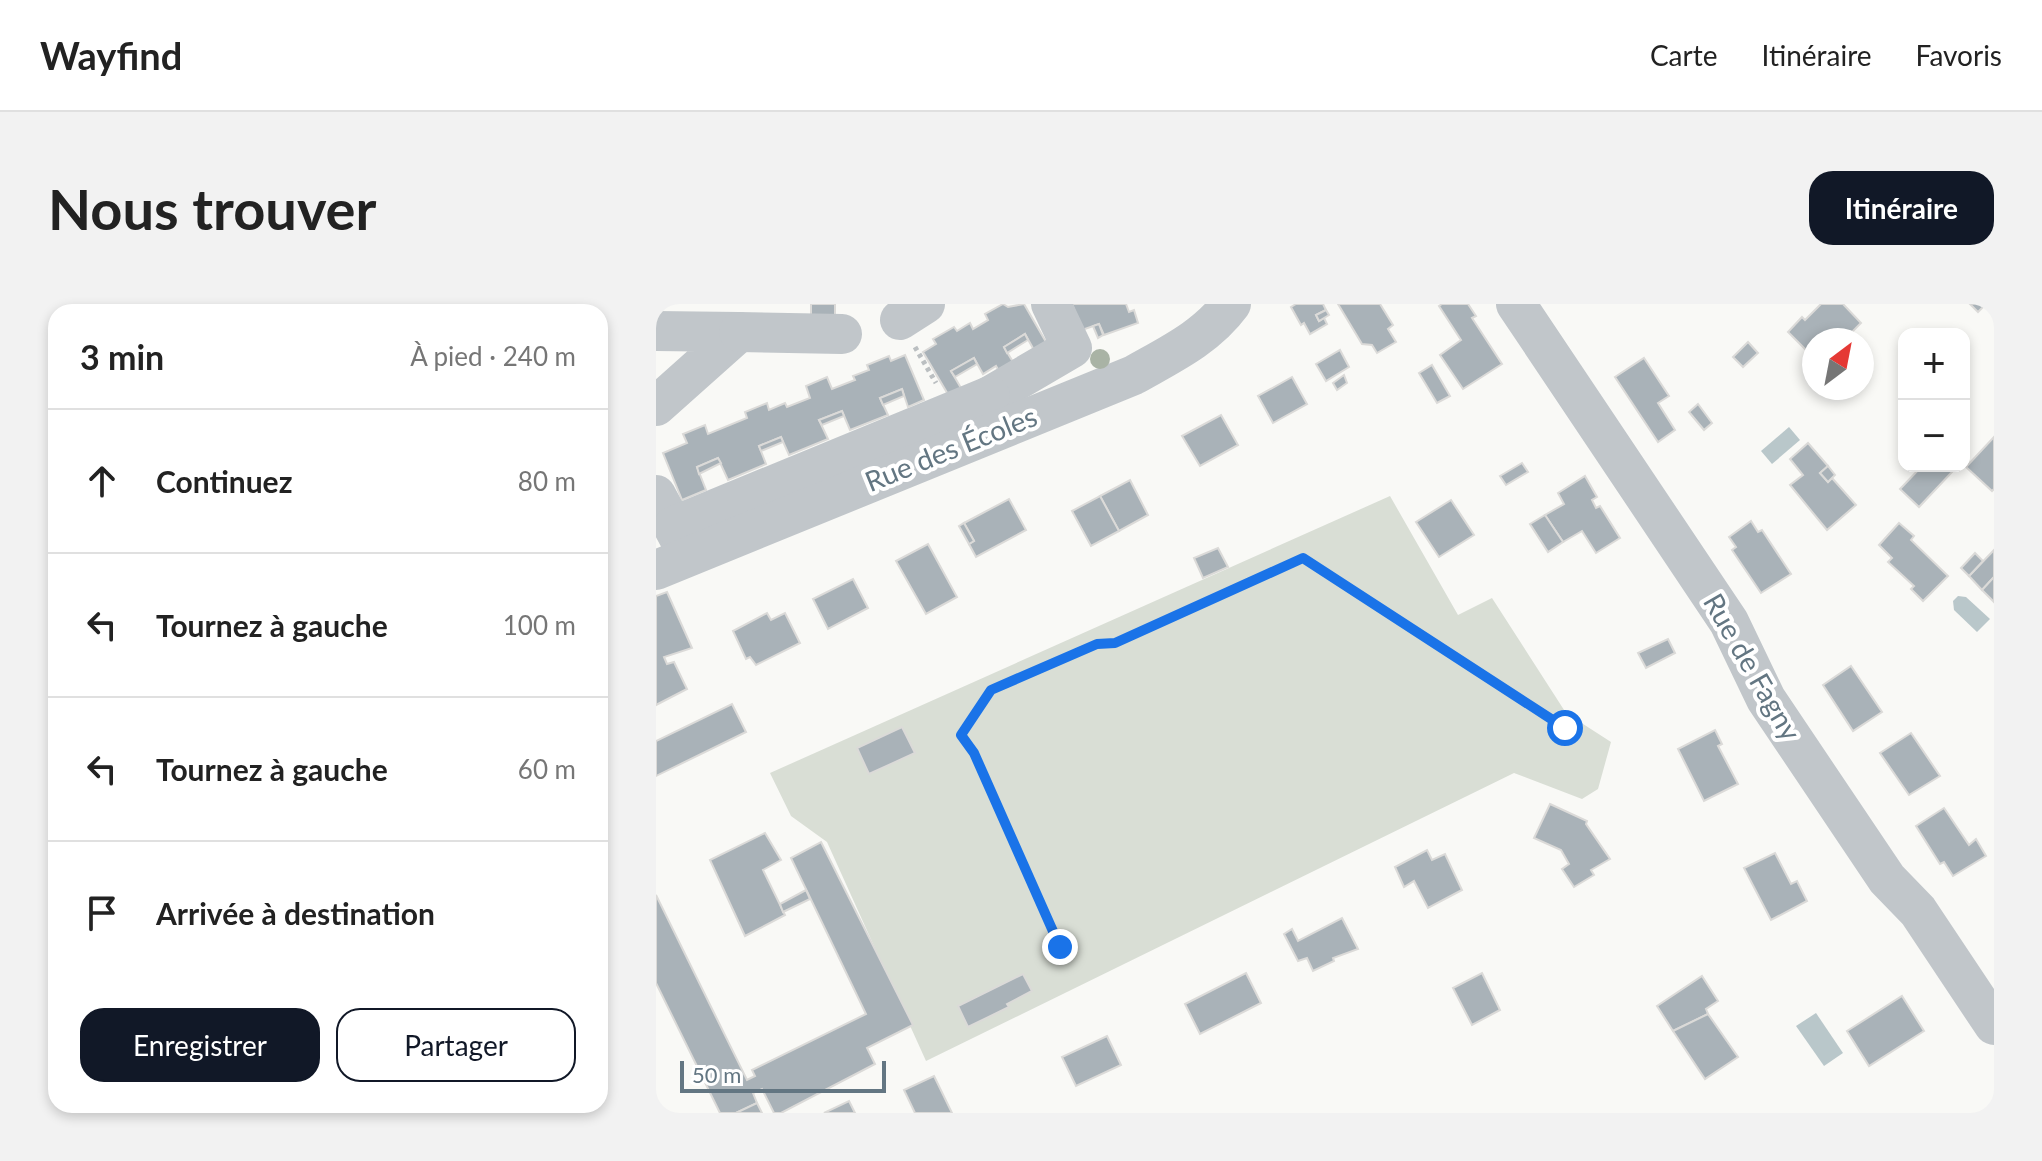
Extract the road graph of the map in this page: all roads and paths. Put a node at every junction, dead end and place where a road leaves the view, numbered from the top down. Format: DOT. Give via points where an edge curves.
graph roads {
  1 [pos="1051,304"];
  2 [pos="1231,304"];
  3 [pos="1516,304"];
  4 [pos="912,312"];
  5 [pos="656,331"];
  6 [pos="739,332"];
  7 [pos="842,334"];
  8 [pos="656,406"];
  9 [pos="997,412"];
  10 [pos="950,413"];
  11 [pos="669,537"];
  12 [pos="1578,735"];
  13 [pos="1060,947"];
  14 [pos="1994,1025"];
  1 -- 9 [label="street" via="1072,348"];
  2 -- 9 [label="street, Rue des Écoles" via="1197,339 1134,375"];
  3 -- 14 [label="street, Rue de Fagny" via="1729,622 1766,699 1887,879 1918,911"];
  4 -- 10 [label="path"];
  5 -- 6 [label="street"];
  6 -- 7 [label="street"];
  6 -- 8 [label="street"];
  9 -- 10 [label="street"];
  9 -- 11 [label="street, Rue des Écoles"];
  10 -- 11 [label="street"];
  12 -- 13 [label="path" via="1303,558 1115,643 1097,644 991,690 961,735 974,753"];
}
